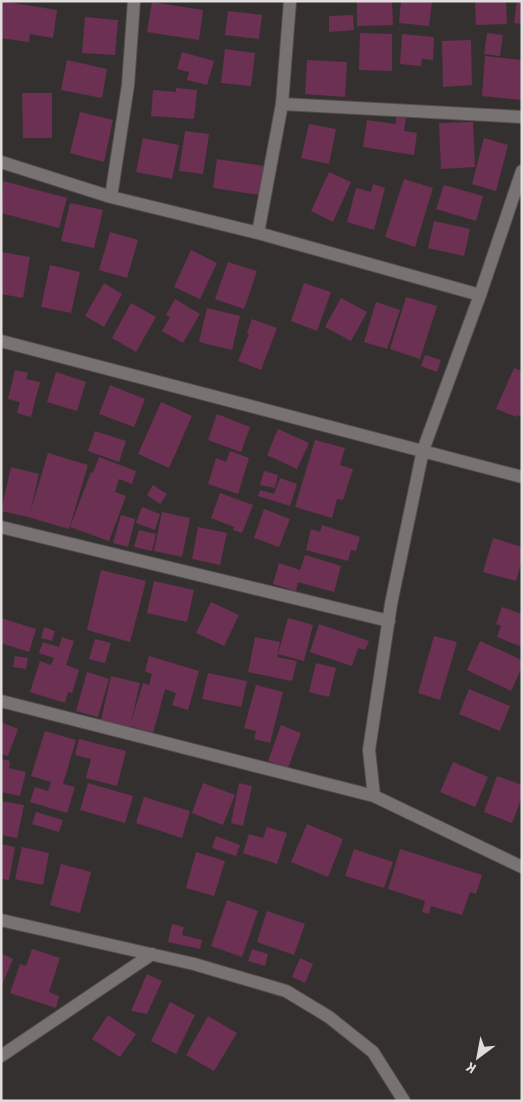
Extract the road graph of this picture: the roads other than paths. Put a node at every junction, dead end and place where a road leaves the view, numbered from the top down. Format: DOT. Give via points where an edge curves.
graph roads {
  1 [pos="134,1"];
  2 [pos="290,1"];
  3 [pos="282,104"];
  4 [pos="522,117"];
  5 [pos="1,162"];
  6 [pos="521,177"];
  7 [pos="111,197"];
  8 [pos="258,233"];
  9 [pos="480,295"];
  10 [pos="1,341"];
  11 [pos="423,450"];
  12 [pos="522,477"];
  13 [pos="1,527"];
  14 [pos="389,621"];
  15 [pos="1,701"];
  16 [pos="374,796"];
  17 [pos="522,867"];
  18 [pos="1,920"];
  19 [pos="152,954"];
  20 [pos="1,1056"];
  21 [pos="404,1101"];
  1 -- 7 [label="street" via="128,85"];
  2 -- 3 [label="street"];
  3 -- 4 [label="street"];
  3 -- 8 [label="street"];
  5 -- 7 [label="street"];
  6 -- 9 [label="street"];
  7 -- 8 [label="street"];
  8 -- 9 [label="street"];
  9 -- 11 [label="street"];
  10 -- 11 [label="street"];
  11 -- 12 [label="street"];
  11 -- 14 [label="street"];
  13 -- 14 [label="street"];
  14 -- 16 [label="street" via="369,750"];
  15 -- 16 [label="street"];
  16 -- 17 [label="street"];
  18 -- 19 [label="street"];
  19 -- 20 [label="street"];
  19 -- 21 [label="street" via="286,991 329,1018 373,1052"];
}
